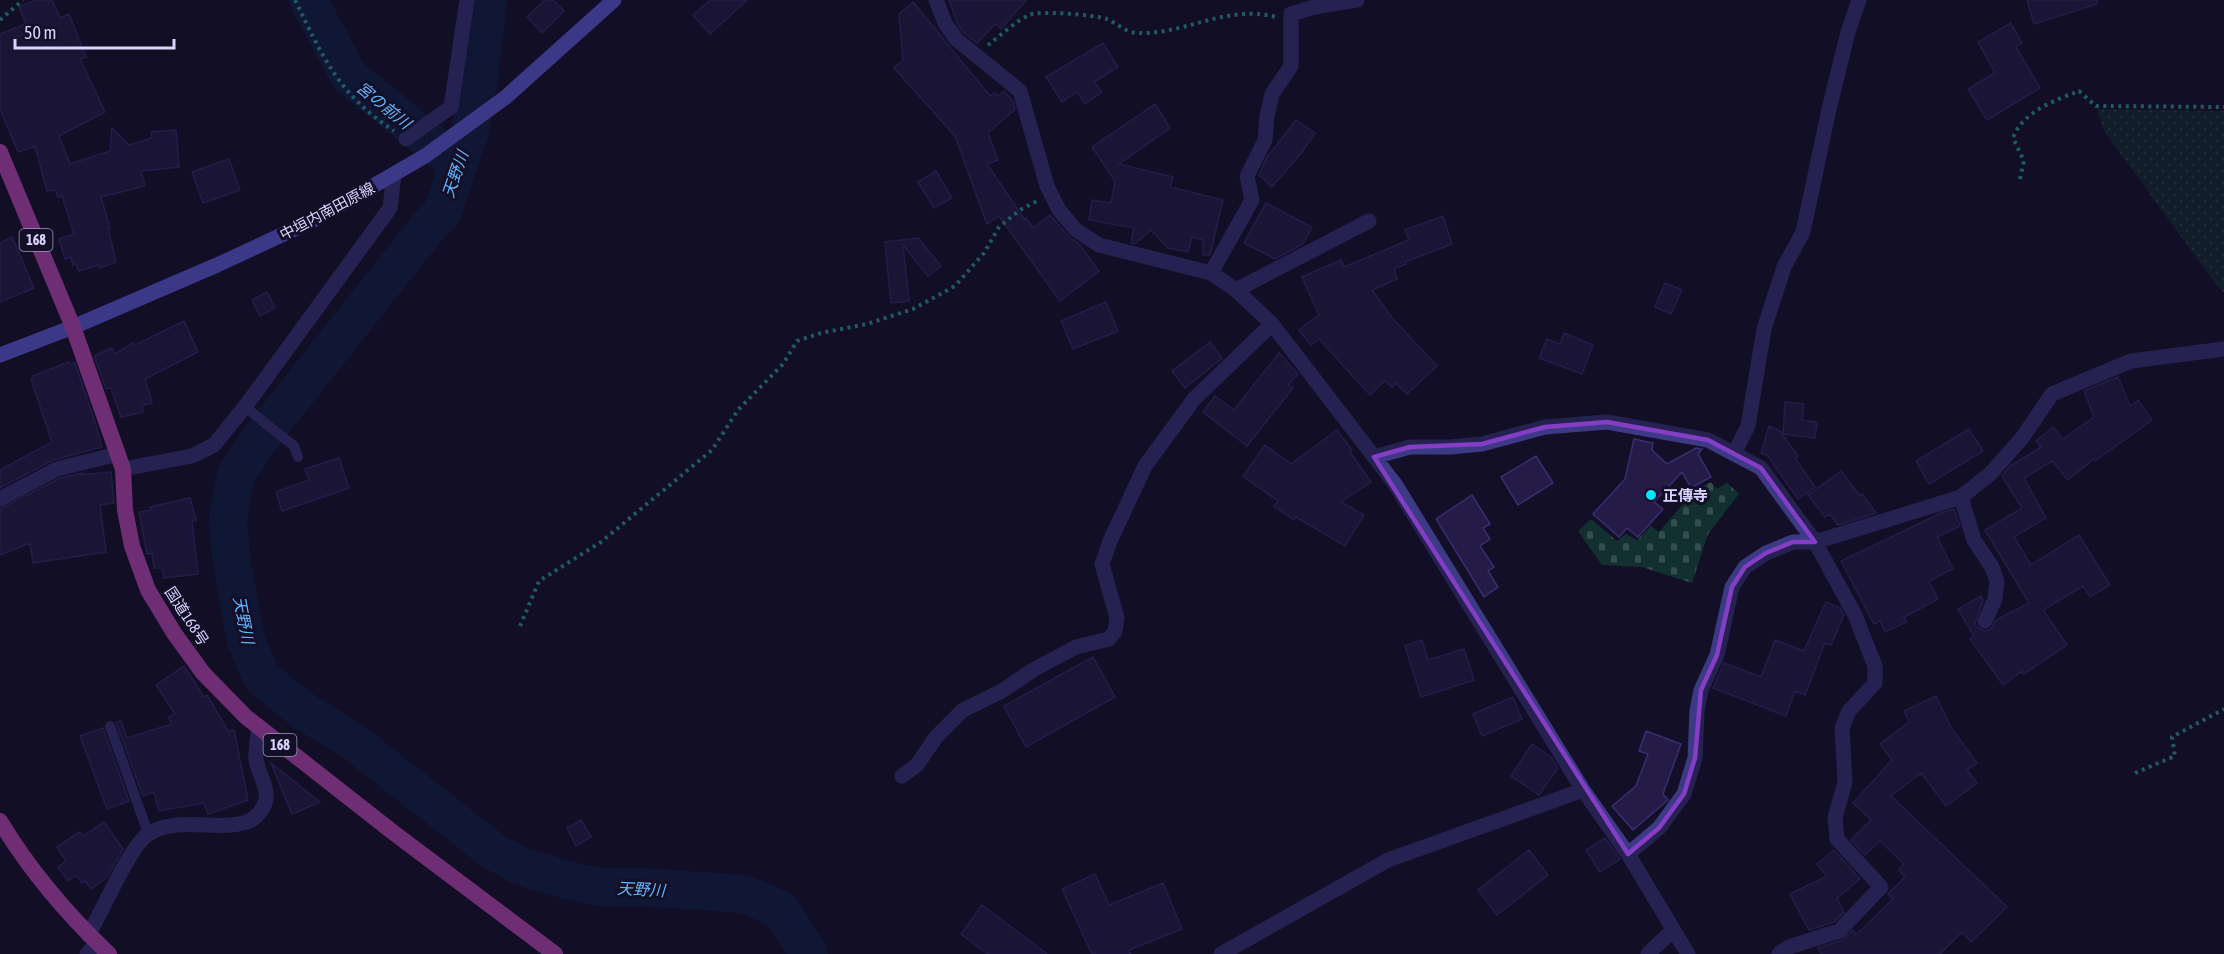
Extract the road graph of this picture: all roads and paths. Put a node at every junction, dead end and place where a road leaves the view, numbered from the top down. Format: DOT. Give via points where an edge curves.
graph roads {
  1 [pos="23,0"];
  2 [pos="295,0"];
  3 [pos="467,0"];
  4 [pos="614,0"];
  5 [pos="936,0"];
  6 [pos="1357,0"];
  7 [pos="1859,0"];
  8 [pos="0,20"];
  9 [pos="1291,21"];
  10 [pos="975,54"];
  11 [pos="2224,107"];
  12 [pos="406,139"];
  13 [pos="0,152"];
  14 [pos="394,174"];
  15 [pos="2020,179"];
  16 [pos="1051,193"];
  17 [pos="1370,221"];
  18 [pos="1211,273"];
  19 [pos="1236,290"];
  20 [pos="1272,324"];
  21 [pos="73,327"];
  22 [pos="2224,349"];
  23 [pos="0,355"];
  24 [pos="250,410"];
  25 [pos="1734,453"];
  26 [pos="298,457"];
  27 [pos="1374,457"];
  28 [pos="120,462"];
  29 [pos="1961,497"];
  30 [pos="0,499"];
  31 [pos="1815,542"];
  32 [pos="1984,621"];
  33 [pos="520,626"];
  34 [pos="2224,709"];
  35 [pos="110,726"];
  36 [pos="259,728"];
  37 [pos="2135,773"];
  38 [pos="902,776"];
  39 [pos="1583,790"];
  40 [pos="0,821"];
  41 [pos="148,833"];
  42 [pos="1628,854"];
  43 [pos="1673,930"];
  44 [pos="95,946"];
  45 [pos="555,954"];
  46 [pos="1221,954"];
  47 [pos="1648,954"];
  48 [pos="1688,954"];
  49 [pos="1779,954"];
  1 -- 8 [label="path"];
  2 -- 12 [label="path" via="333,75 378,120"];
  3 -- 12 [label="street" via="451,107"];
  4 -- 14 [label="main road, 中垣内南田原線" via="506,97"];
  5 -- 10 [label="street" via="956,39"];
  6 -- 9 [label="street" via="1291,14"];
  7 -- 25 [label="street" via="1829,109 1803,232 1784,267 1764,329 1748,426"];
  9 -- 10 [label="path" via="1258,13 1222,15 1176,29 1131,33 1105,18 1089,15 1029,15"];
  9 -- 18 [label="street" via="1291,66 1272,94 1265,140 1246,176 1252,200"];
  10 -- 16 [label="street" via="1020,91"];
  11 -- 15 [label="path" via="2096,106 2079,91 2051,101 2017,126 2013,138 2024,161"];
  13 -- 21 [label="highway, 国道168号 / 168"];
  14 -- 21 [label="main road, 中垣内南田原線" via="314,220"];
  14 -- 24 [label="street" via="390,208"];
  16 -- 18 [label="street" via="1076,230 1099,244"];
  16 -- 33 [label="path" via="999,227 984,254 955,286 913,309 798,341 783,364 738,410 712,450 601,542 539,581"];
  17 -- 19 [label="street"];
  18 -- 19 [label="street"];
  19 -- 20 [label="street"];
  20 -- 27 [label="street"];
  20 -- 38 [label="street" via="1194,399 1145,466 1102,564 1117,618 1109,639 1076,648 963,710"];
  21 -- 23 [label="main road, 中垣内南田原線"];
  21 -- 28 [label="highway, 国道168号 / 168"];
  22 -- 29 [label="street" via="2131,361 2052,394 2022,438 1990,474"];
  24 -- 26 [label="lane" via="294,446"];
  24 -- 28 [label="street" via="214,445 192,456"];
  25 -- 27 [label="street" via="1708,440 1607,422 1545,427 1482,444 1410,447"];
  25 -- 31 [label="street" via="1761,468"];
  27 -- 39 [label="street" via="1395,484"];
  28 -- 30 [label="street" via="57,469"];
  28 -- 36 [label="highway, 国道168号 / 168" via="132,546 148,590 203,673"];
  29 -- 31 [label="street"];
  29 -- 32 [label="street" via="1974,540 1997,581 1995,599"];
  31 -- 42 [label="street" via="1793,542 1766,553 1745,567 1732,587 1717,655 1701,690 1695,758 1684,794 1659,828"];
  31 -- 49 [label="street" via="1855,615 1875,666 1875,683 1849,711 1842,728 1845,782 1835,818 1837,838 1881,887 1839,931"];
  34 -- 37 [label="path" via="2172,737 2175,756"];
  35 -- 41 [label="lane"];
  36 -- 41 [label="street" via="256,759 266,799 261,812 242,822 186,824"];
  36 -- 45 [label="highway, 国道168号 / 168"];
  39 -- 42 [label="street"];
  39 -- 46 [label="street" via="1388,860"];
  40 -- 44 [label="highway" via="20,854"];
  41 -- 44 [label="street" via="130,859"];
  42 -- 43 [label="street"];
  43 -- 47 [label="street"];
  43 -- 48 [label="street"];
}
